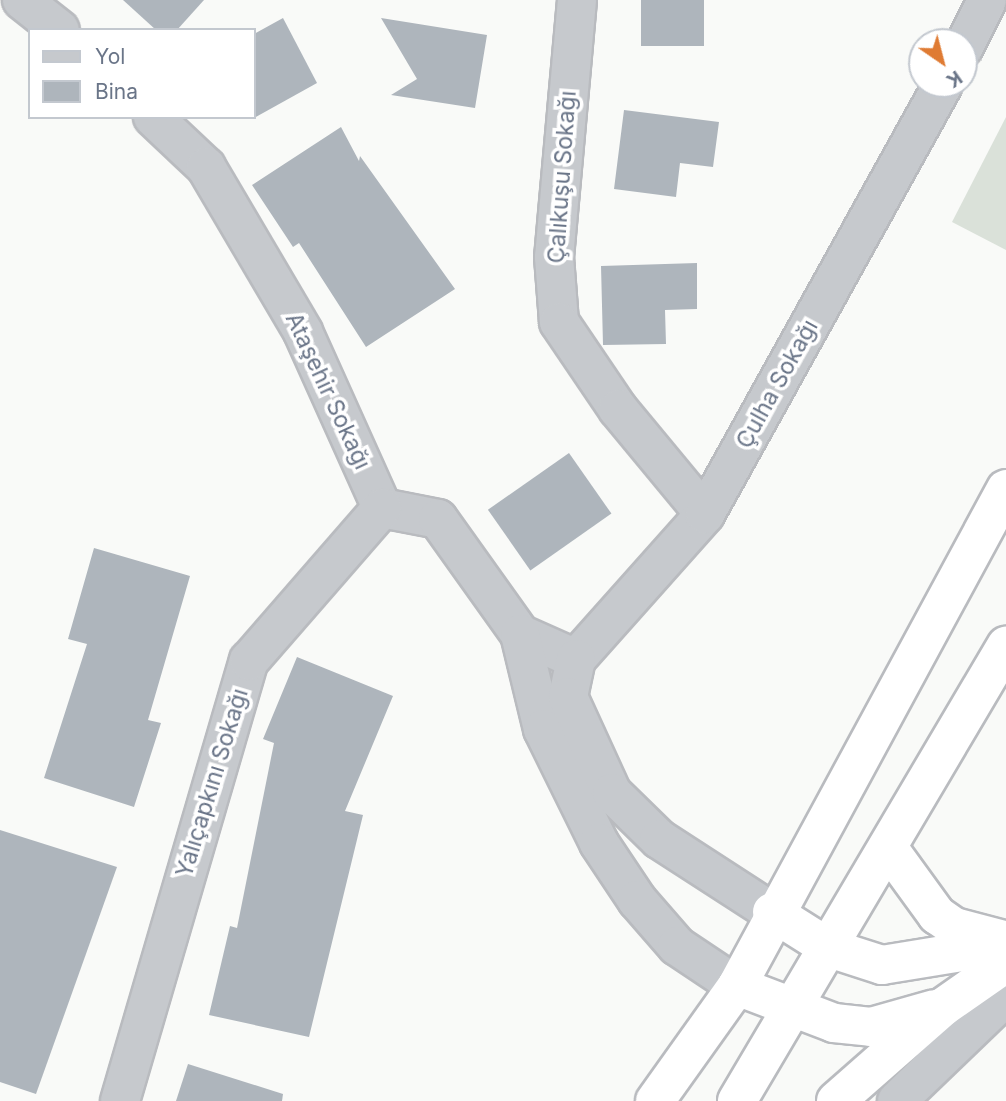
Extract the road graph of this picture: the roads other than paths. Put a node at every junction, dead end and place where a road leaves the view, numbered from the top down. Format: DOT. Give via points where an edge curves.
graph roads {
  1 [pos="22,0"];
  2 [pos="577,0"];
  3 [pos="987,0"];
  4 [pos="57,28"];
  5 [pos="973,28"];
  6 [pos="935,98"];
  7 [pos="155,119"];
  8 [pos="999,502"];
  9 [pos="382,508"];
  10 [pos="705,514"];
  11 [pos="520,634"];
  12 [pos="1006,646"];
  13 [pos="576,659"];
  14 [pos="889,849"];
  15 [pos="772,912"];
  16 [pos="1006,942"];
  17 [pos="829,948"];
  18 [pos="1006,963"];
  19 [pos="737,986"];
  20 [pos="1006,996"];
  21 [pos="943,1007"];
  22 [pos="792,1010"];
  23 [pos="912,1096"];
  24 [pos="120,1101"];
  25 [pos="655,1101"];
  26 [pos="737,1101"];
  27 [pos="836,1101"];
  1 -- 4 [label="street"];
  2 -- 10 [label="street, Çalıkuşu Sokağı" via="554,257 559,322 618,409"];
  3 -- 5 [label="street"];
  6 -- 10 [label="street, Çulha Sokağı"];
  7 -- 9 [label="street, Ataşehir Sokağı" via="206,167 290,309"];
  8 -- 15 [label="highway" via="890,711"];
  9 -- 11 [label="street" via="438,519"];
  9 -- 24 [label="street, Yalıçapkını Sokağı" via="249,661"];
  10 -- 13 [label="street, Çulha Sokağı"];
  11 -- 13 [label="street"];
  11 -- 19 [label="street" via="543,729 599,843 637,900 677,946"];
  12 -- 14 [label="highway"];
  13 -- 15 [label="street" via="568,697 612,793 659,839"];
  14 -- 16 [label="highway" via="937,915 954,927"];
  14 -- 17 [label="highway"];
  15 -- 17 [label="highway"];
  15 -- 19 [label="highway"];
  16 -- 17 [label="highway" via="882,965"];
  17 -- 22 [label="highway"];
  18 -- 21 [label="highway"];
  19 -- 22 [label="highway"];
  19 -- 25 [label="highway"];
  20 -- 23 [label="street"];
  21 -- 22 [label="highway" via="871,1027"];
  21 -- 27 [label="highway"];
  22 -- 26 [label="highway"];
}
